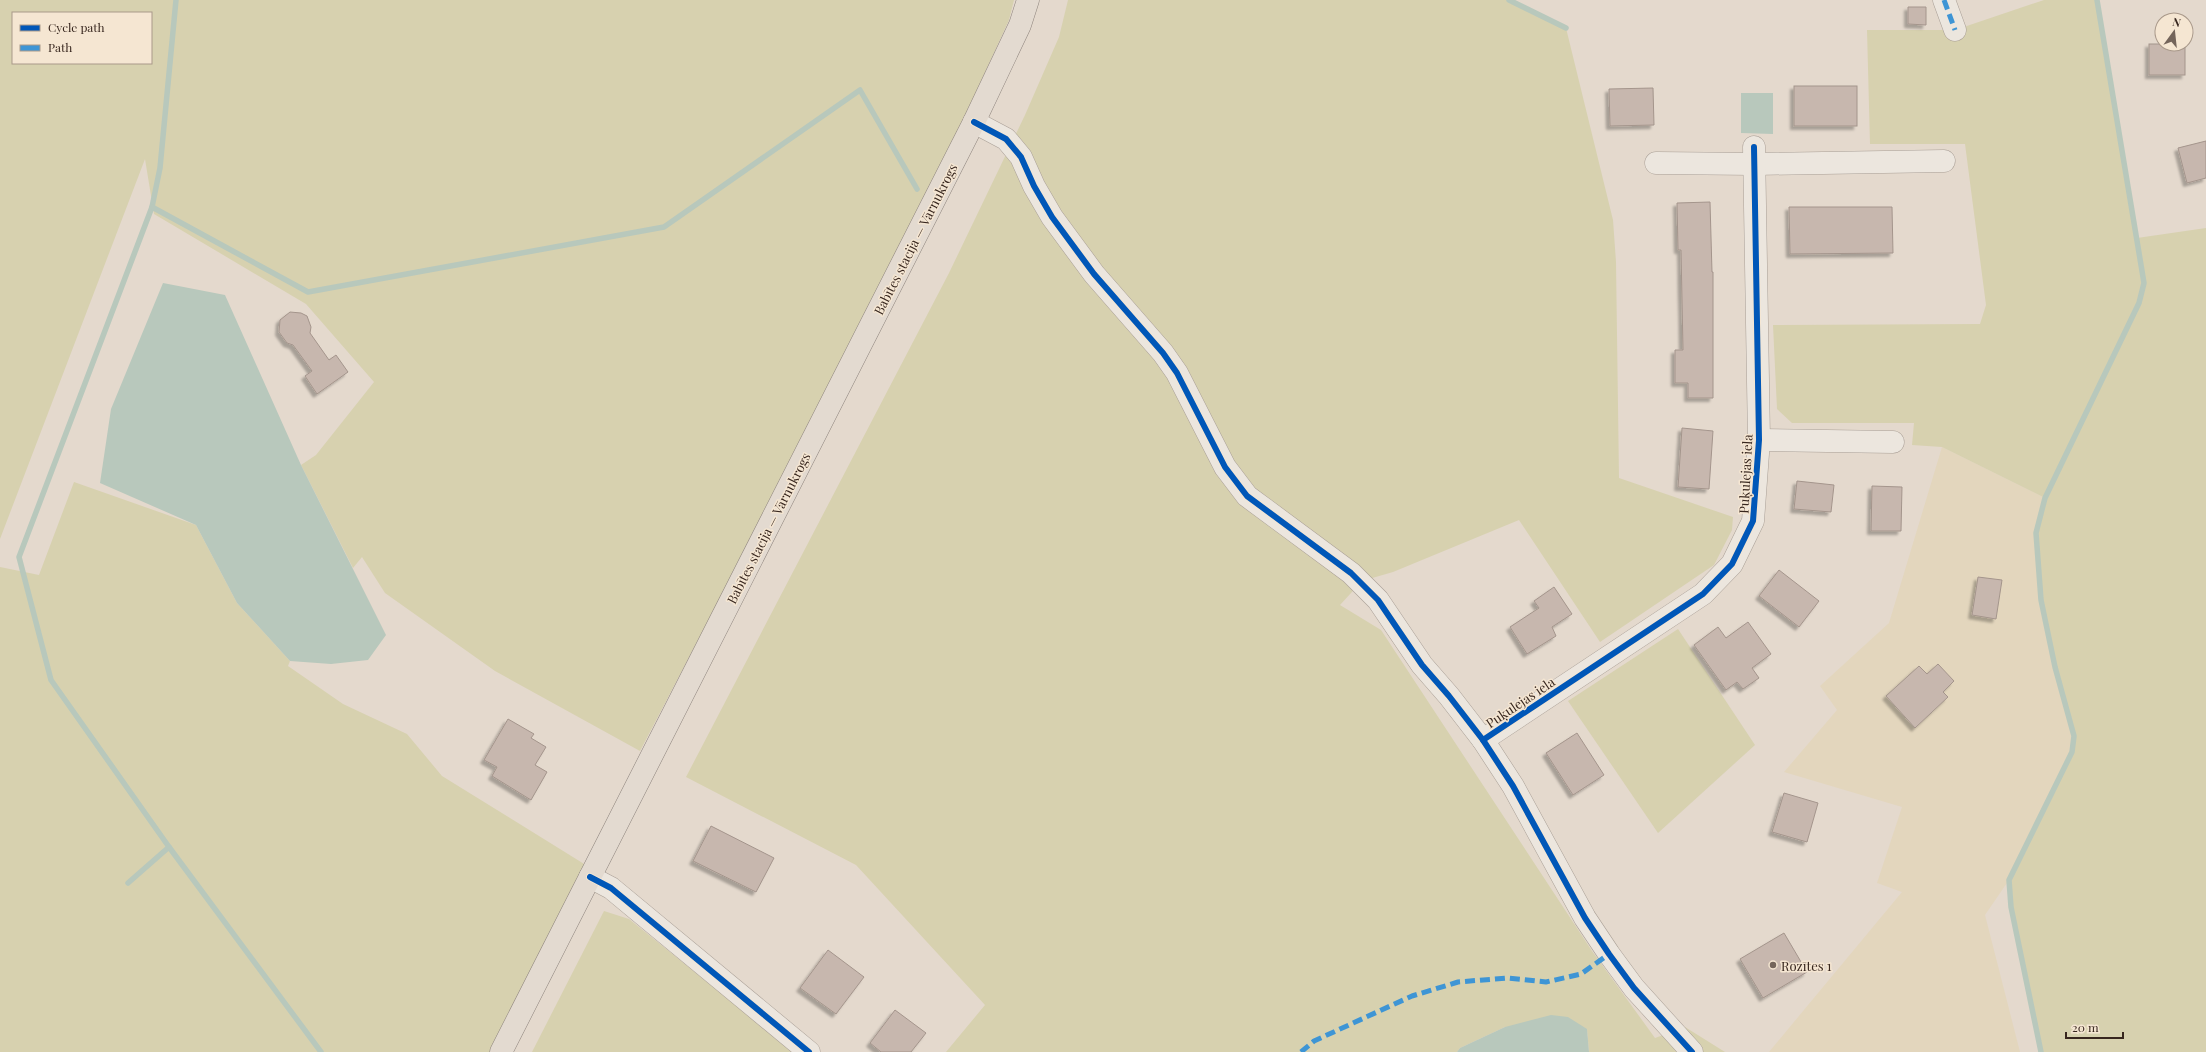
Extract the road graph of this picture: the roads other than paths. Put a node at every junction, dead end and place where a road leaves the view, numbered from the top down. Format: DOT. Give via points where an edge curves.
graph roads {
  1 [pos="1028,0"];
  2 [pos="1944,0"];
  3 [pos="1955,30"];
  4 [pos="974,122"];
  5 [pos="1755,156"];
  6 [pos="1944,161"];
  7 [pos="1656,163"];
  8 [pos="1759,440"];
  9 [pos="1892,442"];
  10 [pos="1484,740"];
  11 [pos="590,877"];
  12 [pos="501,1052"];
  13 [pos="809,1052"];
  14 [pos="1692,1052"];
  1 -- 4 [label="main road, Babītes stacija — Vārnukrogs" via="1020,25"];
  2 -- 3 [label="street"];
  4 -- 10 [label="street" via="1006,139 1021,157 1052,217 1094,274 1163,353 1177,373 1225,467 1247,496 1351,574 1378,600 1422,665"];
  4 -- 11 [label="main road, Babītes stacija — Vārnukrogs"];
  5 -- 6 [label="street"];
  5 -- 7 [label="street"];
  5 -- 8 [label="street, Puķulejas iela"];
  8 -- 9 [label="street"];
  8 -- 10 [label="street, Puķulejas iela" via="1753,521 1732,564 1703,594"];
  10 -- 14 [label="street" via="1514,786 1585,918 1634,988"];
  11 -- 12 [label="main road, Babītes stacija — Vārnukrogs"];
  11 -- 13 [label="street" via="611,888"];
}
